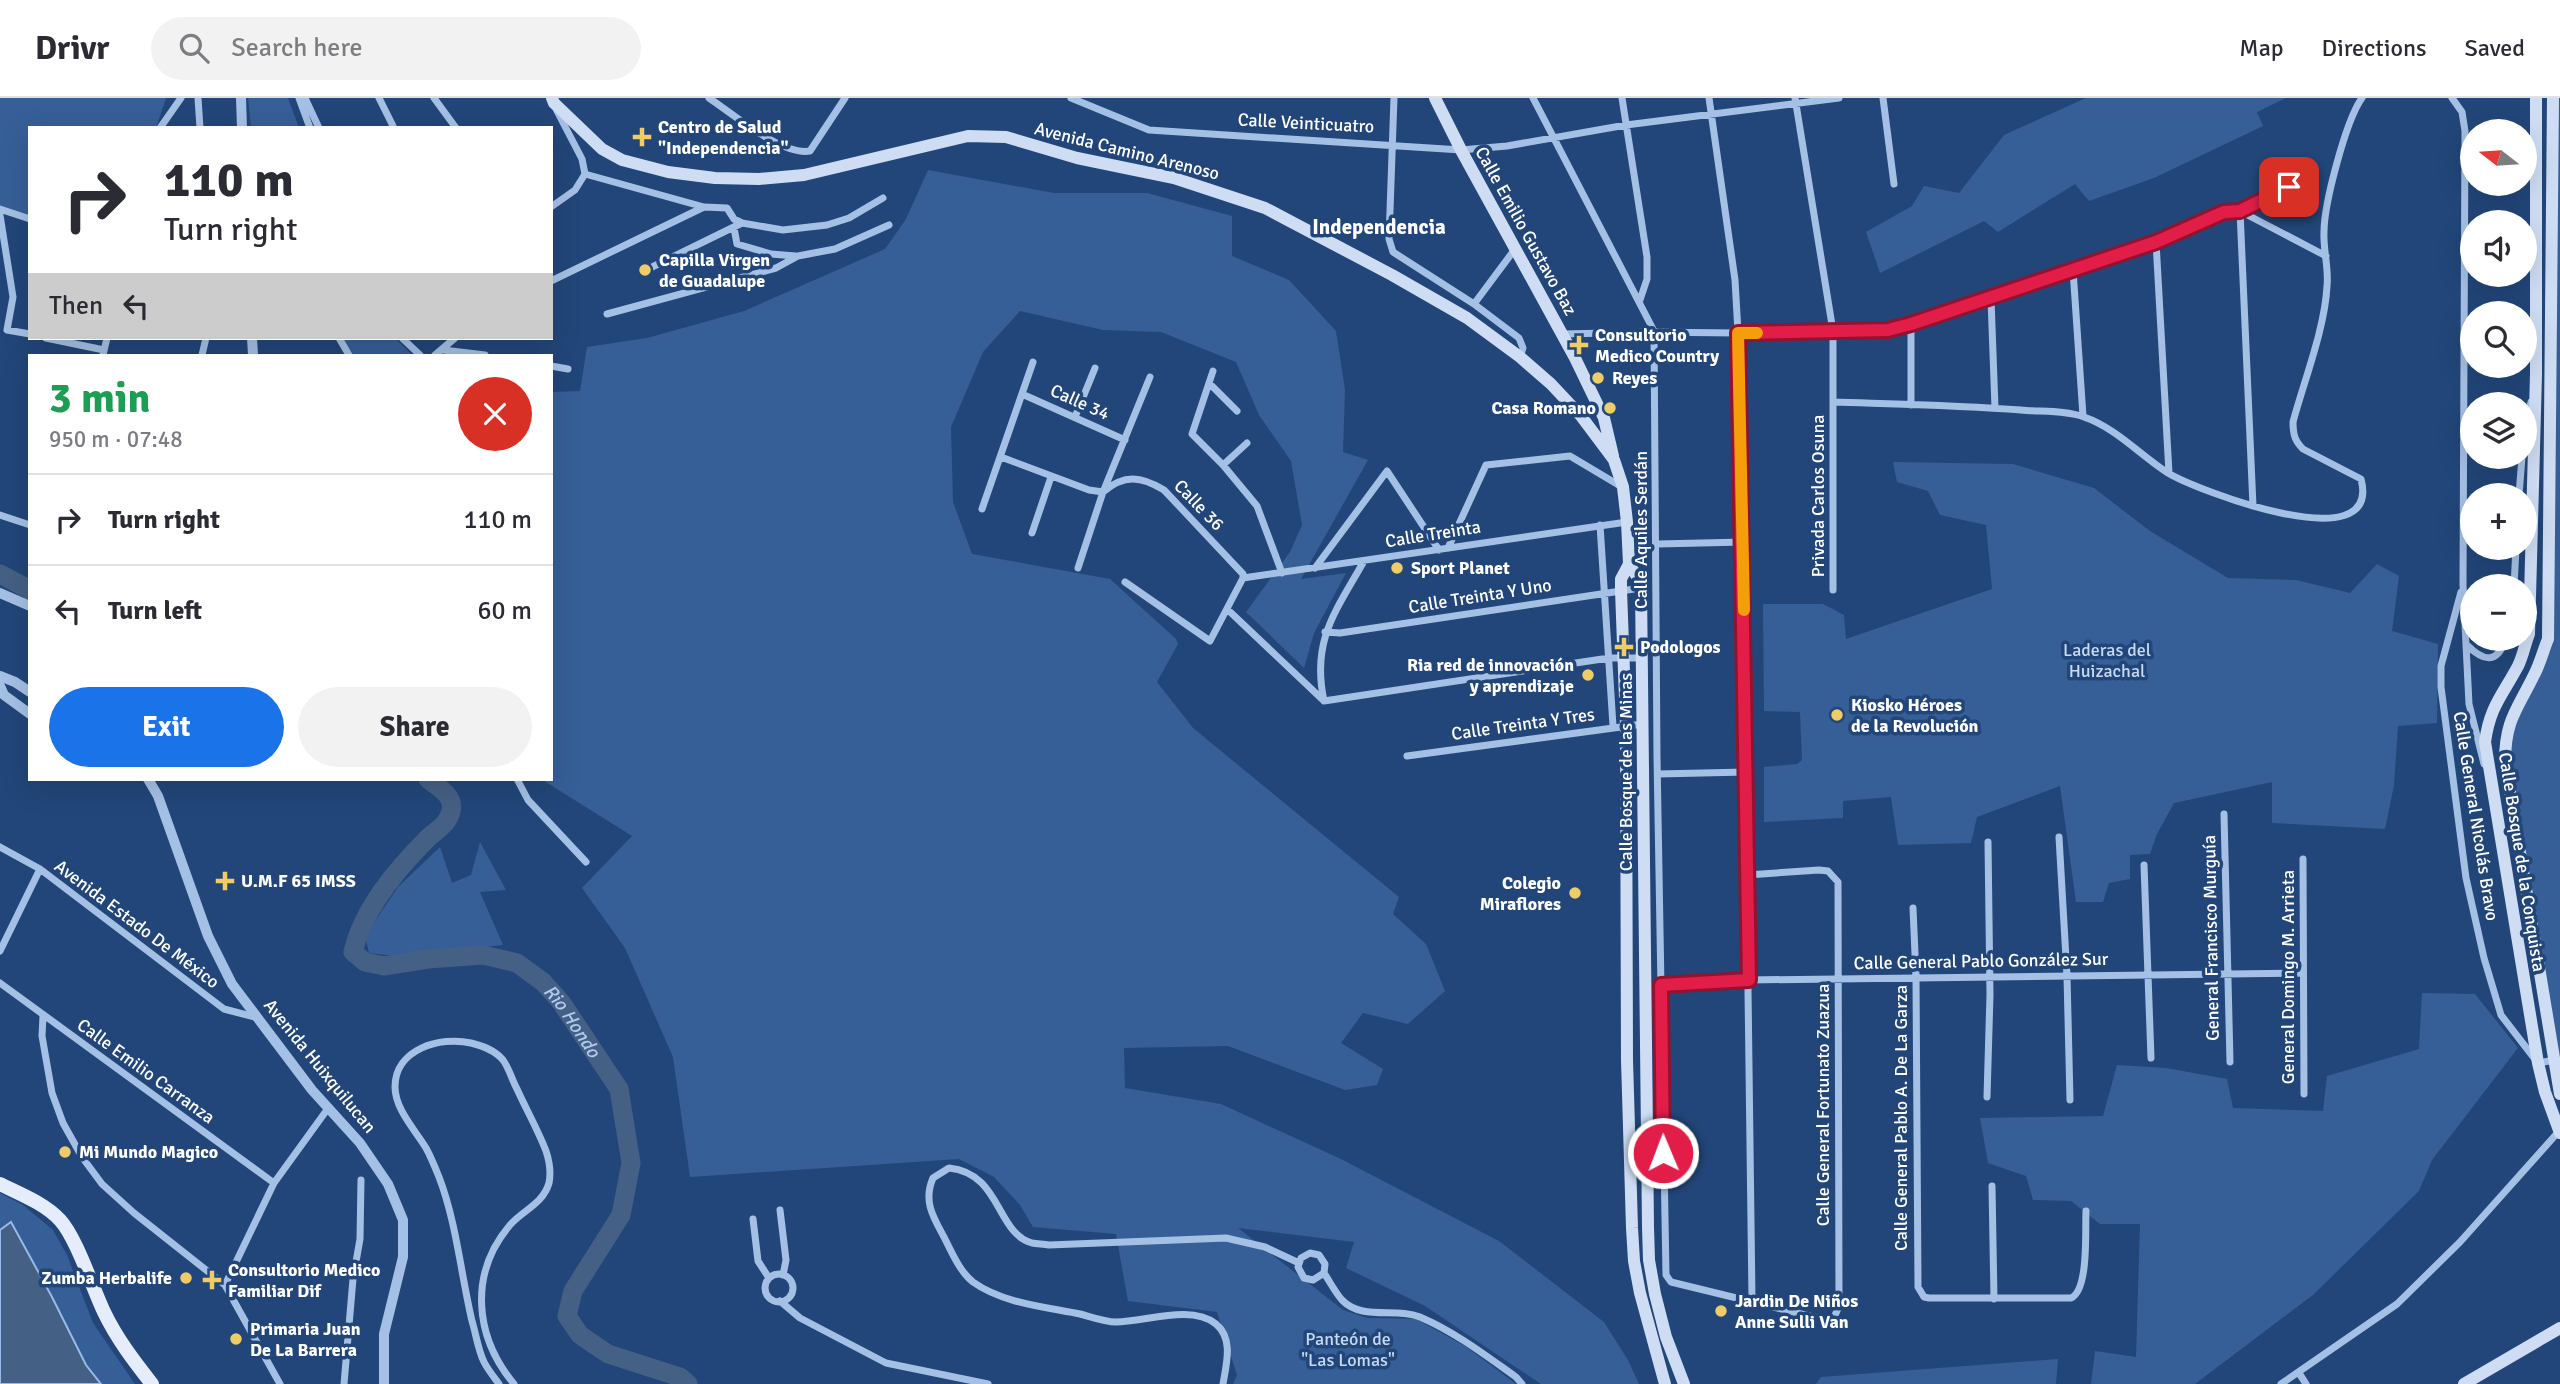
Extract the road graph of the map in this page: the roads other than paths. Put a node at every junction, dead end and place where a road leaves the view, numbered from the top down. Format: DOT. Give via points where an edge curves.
graph roads {
  1 [pos="181,98"];
  2 [pos="198,98"];
  3 [pos="241,98"];
  4 [pos="299,98"];
  5 [pos="305,98"];
  6 [pos="379,98"];
  7 [pos="434,98"];
  8 [pos="709,98"];
  9 [pos="1071,98"];
  10 [pos="1394,98"];
  11 [pos="1435,98"];
  12 [pos="1533,98"];
  13 [pos="1622,98"];
  14 [pos="1709,98"];
  15 [pos="1839,98"];
  16 [pos="1883,98"];
  17 [pos="2362,98"];
  18 [pos="2452,98"];
  19 [pos="2536,98"];
  20 [pos="2553,98"];
  21 [pos="841,99"];
  22 [pos="555,100"];
  23 [pos="1795,101"];
  24 [pos="1712,115"];
  25 [pos="1626,125"];
  26 [pos="161,126"];
  27 [pos="200,126"];
  28 [pos="242,126"];
  29 [pos="309,126"];
  30 [pos="318,126"];
  31 [pos="391,126"];
  32 [pos="455,126"];
  33 [pos="1554,138"];
  34 [pos="1393,144"];
  35 [pos="1461,150"];
  36 [pos="585,174"];
  37 [pos="1894,184"];
  38 [pos="2289,187"];
  39 [pos="883,198"];
  40 [pos="553,206"];
  41 [pos="704,207"];
  42 [pos="0,209"];
  43 [pos="2240,211"];
  44 [pos="0,215"];
  45 [pos="28,218"];
  46 [pos="742,223"];
  47 [pos="889,225"];
  48 [pos="734,228"];
  49 [pos="2156,242"];
  50 [pos="1515,249"];
  51 [pos="798,256"];
  52 [pos="2326,256"];
  53 [pos="649,269"];
  54 [pos="2073,270"];
  55 [pos="553,280"];
  56 [pos="1990,299"];
  57 [pos="1640,300"];
  58 [pos="2536,301"];
  59 [pos="1474,304"];
  60 [pos="607,314"];
  61 [pos="1911,324"];
  62 [pos="1654,331"];
  63 [pos="1833,331"];
  64 [pos="1641,332"];
  65 [pos="1609,333"];
  66 [pos="1738,333"];
  67 [pos="28,334"];
  68 [pos="1562,334"];
  69 [pos="54,340"];
  70 [pos="404,340"];
  71 [pos="453,340"];
  72 [pos="443,350"];
  73 [pos="104,353"];
  74 [pos="418,354"];
  75 [pos="437,354"];
  76 [pos="477,354"];
  77 [pos="1520,357"];
  78 [pos="1033,362"];
  79 [pos="553,366"];
  80 [pos="1095,368"];
  81 [pos="568,369"];
  82 [pos="1213,371"];
  83 [pos="1150,377"];
  84 [pos="2536,378"];
  85 [pos="1209,383"];
  86 [pos="1022,394"];
  87 [pos="1834,402"];
  88 [pos="1911,405"];
  89 [pos="1996,408"];
  90 [pos="1237,411"];
  91 [pos="2083,416"];
  92 [pos="1075,417"];
  93 [pos="1125,440"];
  94 [pos="1247,443"];
  95 [pos="1001,457"];
  96 [pos="1614,460"];
  97 [pos="1223,465"];
  98 [pos="2169,473"];
  99 [pos="1051,477"];
  100 [pos="1623,488"];
  101 [pos="1103,492"];
  102 [pos="2253,506"];
  103 [pos="982,509"];
  104 [pos="0,515"];
  105 [pos="1628,522"];
  106 [pos="28,524"];
  107 [pos="1600,525"];
  108 [pos="1032,533"];
  109 [pos="1744,542"];
  110 [pos="1658,544"];
  111 [pos="1448,548"];
  112 [pos="1439,550"];
  113 [pos="1364,561"];
  114 [pos="1629,564"];
  115 [pos="1078,568"];
  116 [pos="1315,568"];
  117 [pos="1282,573"];
  118 [pos="2463,574"];
  119 [pos="1243,578"];
  120 [pos="1125,582"];
  121 [pos="1641,588"];
  122 [pos="1621,590"];
  123 [pos="1833,590"];
  124 [pos="0,593"];
  125 [pos="1604,593"];
  126 [pos="2460,596"];
  127 [pos="28,605"];
  128 [pos="1227,609"];
  129 [pos="1325,632"];
  130 [pos="2466,651"];
  131 [pos="2473,651"];
  132 [pos="2500,651"];
  133 [pos="1609,658"];
  134 [pos="1624,658"];
  135 [pos="1642,658"];
  136 [pos="0,676"];
  137 [pos="0,685"];
  138 [pos="28,691"];
  139 [pos="1324,701"];
  140 [pos="28,713"];
  141 [pos="1643,724"];
  142 [pos="1620,726"];
  143 [pos="1407,756"];
  144 [pos="1746,772"];
  145 [pos="1658,774"];
  146 [pos="149,781"];
  147 [pos="518,781"];
  148 [pos="2492,789"];
  149 [pos="2224,814"];
  150 [pos="2059,836"];
  151 [pos="1988,842"];
  152 [pos="0,847"];
  153 [pos="2303,859"];
  154 [pos="586,862"];
  155 [pos="2144,865"];
  156 [pos="40,869"];
  157 [pos="1747,875"];
  158 [pos="1913,908"];
  159 [pos="2537,950"];
  160 [pos="0,951"];
  161 [pos="2518,953"];
  162 [pos="2302,973"];
  163 [pos="2148,975"];
  164 [pos="2227,975"];
  165 [pos="1989,976"];
  166 [pos="2067,976"];
  167 [pos="1916,977"];
  168 [pos="1839,979"];
  169 [pos="1749,980"];
  170 [pos="0,982"];
  171 [pos="1661,985"];
  172 [pos="43,1016"];
  173 [pos="258,1018"];
  174 [pos="2151,1058"];
  175 [pos="2555,1060"];
  176 [pos="2230,1062"];
  177 [pos="2538,1063"];
  178 [pos="2304,1094"];
  179 [pos="2560,1094"];
  180 [pos="1987,1097"];
  181 [pos="2070,1100"];
  182 [pos="329,1107"];
  183 [pos="2560,1131"];
  184 [pos="361,1180"];
  185 [pos="274,1183"];
  186 [pos="0,1184"];
  187 [pos="1992,1186"];
  188 [pos="780,1210"];
  189 [pos="2086,1211"];
  190 [pos="753,1219"];
  191 [pos="1299,1263"];
  192 [pos="1324,1273"];
  193 [pos="782,1275"];
  194 [pos="769,1278"];
  195 [pos="225,1285"];
  196 [pos="1994,1299"];
  197 [pos="1752,1300"];
  198 [pos="780,1301"];
  199 [pos="2560,1328"];
  200 [pos="2299,1373"];
  201 [pos="152,1384"];
  202 [pos="280,1384"];
  203 [pos="344,1384"];
  204 [pos="384,1384"];
  205 [pos="499,1384"];
  206 [pos="514,1384"];
  207 [pos="988,1384"];
  208 [pos="1223,1384"];
  209 [pos="1522,1384"];
  210 [pos="1665,1384"];
  211 [pos="1684,1384"];
  212 [pos="2281,1384"];
  213 [pos="2306,1384"];
  214 [pos="2464,1384"];
  1 -- 26 [label="street"];
  2 -- 27 [label="street"];
  3 -- 28 [label="street"];
  4 -- 29 [label="street"];
  5 -- 30 [label="street"];
  6 -- 31 [label="street"];
  7 -- 32 [label="street"];
  8 -- 21 [label="street" via="782,145 803,152 810,150"];
  9 -- 34 [label="street, Calle Veinticuatro" via="1149,130"];
  10 -- 34 [label="street"];
  11 -- 35 [label="main road, Calle Emilio Gustavo Baz"];
  12 -- 33 [label="street"];
  13 -- 25 [label="street"];
  14 -- 24 [label="street"];
  15 -- 23 [label="street, Calle Veinticuatro"];
  16 -- 37 [label="street"];
  17 -- 52 [label="street" via="2351,116 2326,210"];
  18 -- 118 [label="street, Calle General Nicolás Bravo" via="2462,111 2465,131"];
  19 -- 58 [label="main road, Calle Bosque de la Conquista"];
  20 -- 159 [label="main road, Calle Bosque de la Conquista" via="2547,639 2535,674 2514,710 2505,743"];
  22 -- 36 [label="street"];
  22 -- 77 [label="main road, Avenida Camino Arenoso" via="601,149 622,160 715,178 804,175 968,136 1006,138 1174,178 1265,208 1466,318"];
  23 -- 24 [label="street, Calle Veinticuatro"];
  23 -- 63 [label="street, Privada Carlos Osuna"];
  24 -- 25 [label="street, Calle Veinticuatro"];
  24 -- 66 [label="street"];
  25 -- 33 [label="street, Calle Veinticuatro"];
  25 -- 57 [label="street" via="1647,257 1647,279"];
  33 -- 35 [label="street, Calle Veinticuatro"];
  33 -- 57 [label="street"];
  34 -- 35 [label="street, Calle Veinticuatro"];
  34 -- 59 [label="street" via="1389,239 1393,252"];
  35 -- 50 [label="main road, Calle Emilio Gustavo Baz"];
  36 -- 40 [label="street" via="575,190"];
  36 -- 41 [label="street"];
  38 -- 43 [label="street"];
  39 -- 46 [label="street" via="827,225 783,230"];
  41 -- 46 [label="street" via="727,208"];
  41 -- 55 [label="street"];
  42 -- 45 [label="street"];
  43 -- 49 [label="street" via="2224,212"];
  43 -- 52 [label="street"];
  43 -- 102 [label="street"];
  44 -- 67 [label="street" via="13,297 7,330"];
  46 -- 48 [label="street"];
  47 -- 51 [label="street" via="835,249"];
  48 -- 51 [label="street" via="737,244"];
  48 -- 53 [label="street"];
  49 -- 54 [label="street"];
  49 -- 98 [label="street"];
  50 -- 59 [label="street"];
  50 -- 68 [label="main road, Calle Emilio Gustavo Baz"];
  51 -- 60 [label="street" via="776,268"];
  52 -- 102 [label="street" via="2328,286 2293,433 2303,449 2361,480 2363,489 2356,509 2335,519"];
  54 -- 56 [label="street"];
  54 -- 91 [label="street"];
  56 -- 61 [label="street"];
  56 -- 89 [label="street"];
  57 -- 62 [label="street"];
  59 -- 77 [label="street" via="1519,338"];
  61 -- 63 [label="street" via="1888,330"];
  61 -- 88 [label="street"];
  62 -- 64 [label="street"];
  62 -- 66 [label="street"];
  62 -- 110 [label="street, Calle Aquiles Serdán"];
  63 -- 66 [label="street"];
  63 -- 87 [label="street, Privada Carlos Osuna"];
  65 -- 68 [label="street"];
  66 -- 109 [label="street"];
  68 -- 96 [label="main road, Calle Emilio Gustavo Baz" via="1604,418"];
  69 -- 73 [label="street"];
  70 -- 74 [label="street"];
  71 -- 72 [label="street"];
  72 -- 75 [label="street"];
  72 -- 76 [label="street"];
  77 -- 96 [label="main road, Avenida Camino Arenoso" via="1581,416"];
  78 -- 86 [label="street"];
  79 -- 81 [label="street"];
  80 -- 92 [label="street"];
  82 -- 85 [label="street"];
  83 -- 93 [label="street"];
  84 -- 148 [label="main road, Calle Bosque de la Conquista" via="2529,634 2519,664 2488,718 2485,742"];
  85 -- 90 [label="street"];
  85 -- 97 [label="street" via="1191,432"];
  86 -- 92 [label="street, Calle 34"];
  86 -- 95 [label="street"];
  87 -- 88 [label="street"];
  87 -- 123 [label="street, Privada Carlos Osuna"];
  88 -- 89 [label="street"];
  89 -- 91 [label="street"];
  91 -- 98 [label="street"];
  92 -- 93 [label="street, Calle 34"];
  93 -- 101 [label="street"];
  94 -- 97 [label="street"];
  95 -- 99 [label="street"];
  95 -- 103 [label="street"];
  96 -- 100 [label="main road, Avenida Camino Arenoso"];
  97 -- 117 [label="street" via="1257,506"];
  98 -- 102 [label="street"];
  99 -- 101 [label="street"];
  99 -- 108 [label="street"];
  100 -- 105 [label="main road, Avenida Camino Arenoso"];
  100 -- 111 [label="street" via="1570,456 1486,465"];
  101 -- 115 [label="street"];
  101 -- 119 [label="street, Calle 36" via="1125,479 1151,482 1173,499"];
  104 -- 106 [label="street"];
  105 -- 107 [label="street, Calle Treinta"];
  105 -- 114 [label="main road, Avenida Camino Arenoso"];
  107 -- 111 [label="street, Calle Treinta"];
  107 -- 125 [label="street"];
  109 -- 110 [label="street"];
  109 -- 144 [label="street"];
  110 -- 145 [label="street, Calle Aquiles Serdán"];
  111 -- 112 [label="street, Calle Treinta"];
  112 -- 113 [label="street, Calle Treinta"];
  112 -- 116 [label="street" via="1387,471"];
  113 -- 116 [label="street, Calle Treinta"];
  113 -- 129 [label="street"];
  114 -- 121 [label="main road, Calle Bosque de las Minas"];
  114 -- 122 [label="main road, Calle Bosque de las Minas"];
  116 -- 117 [label="street, Calle Treinta"];
  117 -- 119 [label="street, Calle Treinta"];
  119 -- 128 [label="street"];
  120 -- 128 [label="street" via="1210,641"];
  121 -- 122 [label="street, Calle Treinta Y Uno"];
  121 -- 135 [label="main road, Calle Bosque de las Minas"];
  122 -- 125 [label="street, Calle Treinta Y Uno"];
  122 -- 134 [label="main road, Calle Bosque de las Minas"];
  124 -- 127 [label="street"];
  125 -- 129 [label="street, Calle Treinta Y Uno"];
  125 -- 133 [label="street"];
  126 -- 177 [label="street, Calle General Nicolás Bravo" via="2441,666 2441,687 2466,878 2501,1015"];
  128 -- 139 [label="street"];
  129 -- 139 [label="street" via="1319,677"];
  130 -- 148 [label="street, Calle General Nicolás Bravo" via="2469,704"];
  131 -- 132 [label="street" via="2490,658"];
  133 -- 134 [label="street"];
  133 -- 139 [label="street"];
  133 -- 142 [label="street"];
  134 -- 135 [label="street"];
  134 -- 142 [label="main road, Calle Bosque de las Minas"];
  135 -- 141 [label="main road, Calle Bosque de las Minas"];
  136 -- 138 [label="street"];
  137 -- 140 [label="street" via="4,695"];
  141 -- 142 [label="street, Calle Treinta Y Tres"];
  141 -- 211 [label="main road, Calle Bosque de las Minas" via="1649,1249 1666,1337"];
  142 -- 143 [label="street, Calle Treinta Y Tres"];
  142 -- 210 [label="main road, Calle Bosque de las Minas" via="1634,1261"];
  144 -- 145 [label="street"];
  144 -- 157 [label="street"];
  145 -- 171 [label="street, Calle Aquiles Serdán"];
  146 -- 173 [label="street, Avenida Huixquilucan" via="208,936 232,984"];
  147 -- 154 [label="street" via="528,800"];
  148 -- 161 [label="main road, Calle Bosque de la Conquista"];
  149 -- 164 [label="street, General Francisco Murguía"];
  150 -- 166 [label="street"];
  151 -- 165 [label="street"];
  152 -- 156 [label="street, Avenida Estado De México"];
  153 -- 162 [label="street, General Domingo M. Arrieta"];
  155 -- 163 [label="street"];
  156 -- 160 [label="street"];
  156 -- 173 [label="street, Avenida Estado De México" via="224,1009"];
  157 -- 168 [label="street, Calle General Fortunato Zuazua" via="1819,870 1828,871 1838,882"];
  157 -- 169 [label="street"];
  158 -- 167 [label="street, Calle General Pablo A. De La Garza"];
  159 -- 161 [label="main road"];
  159 -- 175 [label="main road, Calle Bosque de la Conquista"];
  161 -- 177 [label="main road, Calle Bosque de la Conquista"];
  162 -- 164 [label="street, Calle General Pablo González Sur"];
  162 -- 178 [label="street, General Domingo M. Arrieta"];
  163 -- 164 [label="street, Calle General Pablo González Sur"];
  163 -- 166 [label="street, Calle General Pablo González Sur"];
  163 -- 174 [label="street"];
  164 -- 176 [label="street, General Francisco Murguía"];
  165 -- 166 [label="street, Calle General Pablo González Sur"];
  165 -- 167 [label="street, Calle General Pablo González Sur"];
  165 -- 180 [label="street"];
  166 -- 181 [label="street"];
  167 -- 168 [label="street, Calle General Pablo González Sur"];
  167 -- 196 [label="street, Calle General Pablo A. De La Garza" via="1918,1287 1929,1298"];
  168 -- 169 [label="street, Calle General Pablo González Sur"];
  168 -- 197 [label="street, Calle General Fortunato Zuazua" via="1838,1312 1826,1320"];
  169 -- 171 [label="street, Calle General Pablo González Sur"];
  169 -- 197 [label="street"];
  170 -- 172 [label="street, Calle Emilio Carranza"];
  171 -- 197 [label="street, Calle Aquiles Serdán" via="1665,1275 1671,1282"];
  172 -- 185 [label="street, Calle Emilio Carranza"];
  172 -- 195 [label="street" via="52,1093 82,1157 102,1184 134,1213"];
  173 -- 182 [label="street, Avenida Huixquilucan"];
  175 -- 177 [label="street"];
  175 -- 179 [label="main road, Calle Bosque de la Conquista"];
  177 -- 183 [label="main road, Calle Bosque de la Conquista"];
  182 -- 185 [label="street"];
  182 -- 204 [label="street, Avenida Huixquilucan" via="388,1184 403,1220 403,1257 384,1334"];
  183 -- 200 [label="street" via="2397,1304"];
  184 -- 203 [label="street" via="360,1239 352,1279"];
  185 -- 195 [label="street"];
  186 -- 201 [label="main road" via="52,1212 67,1229 121,1344"];
  187 -- 196 [label="street"];
  188 -- 193 [label="street" via="786,1260"];
  189 -- 196 [label="street" via="2083,1283 2076,1296"];
  190 -- 194 [label="street" via="758,1261"];
  191 -- 192 [label="street" via="1301,1275 1308,1280"];
  191 -- 192 [label="street" via="1305,1255 1315,1253 1323,1259"];
  191 -- 208 [label="street" via="1265,1247 1226,1238 1030,1242 1017,1233 973,1174 949,1168 933,1178 928,1198 931,1212 971,1280 1020,1301 1115,1322 1200,1316 1217,1324 1226,1339"];
  192 -- 209 [label="street" via="1343,1301 1356,1309 1417,1316 1465,1340"];
  193 -- 194 [label="street"];
  193 -- 198 [label="street" via="790,1280 792,1289"];
  194 -- 198 [label="street" via="767,1295"];
  195 -- 202 [label="street"];
  198 -- 207 [label="street" via="800,1318 886,1363"];
  199 -- 214 [label="main road"];
  200 -- 212 [label="street"];
  200 -- 213 [label="street"];
  205 -- 206 [label="street" via="478,1341 440,1179 398,1104 395,1087 409,1056 422,1046 441,1042 487,1048 503,1060 550,1168 549,1183 539,1201 513,1222 488,1259 481,1290 492,1351"];
}
